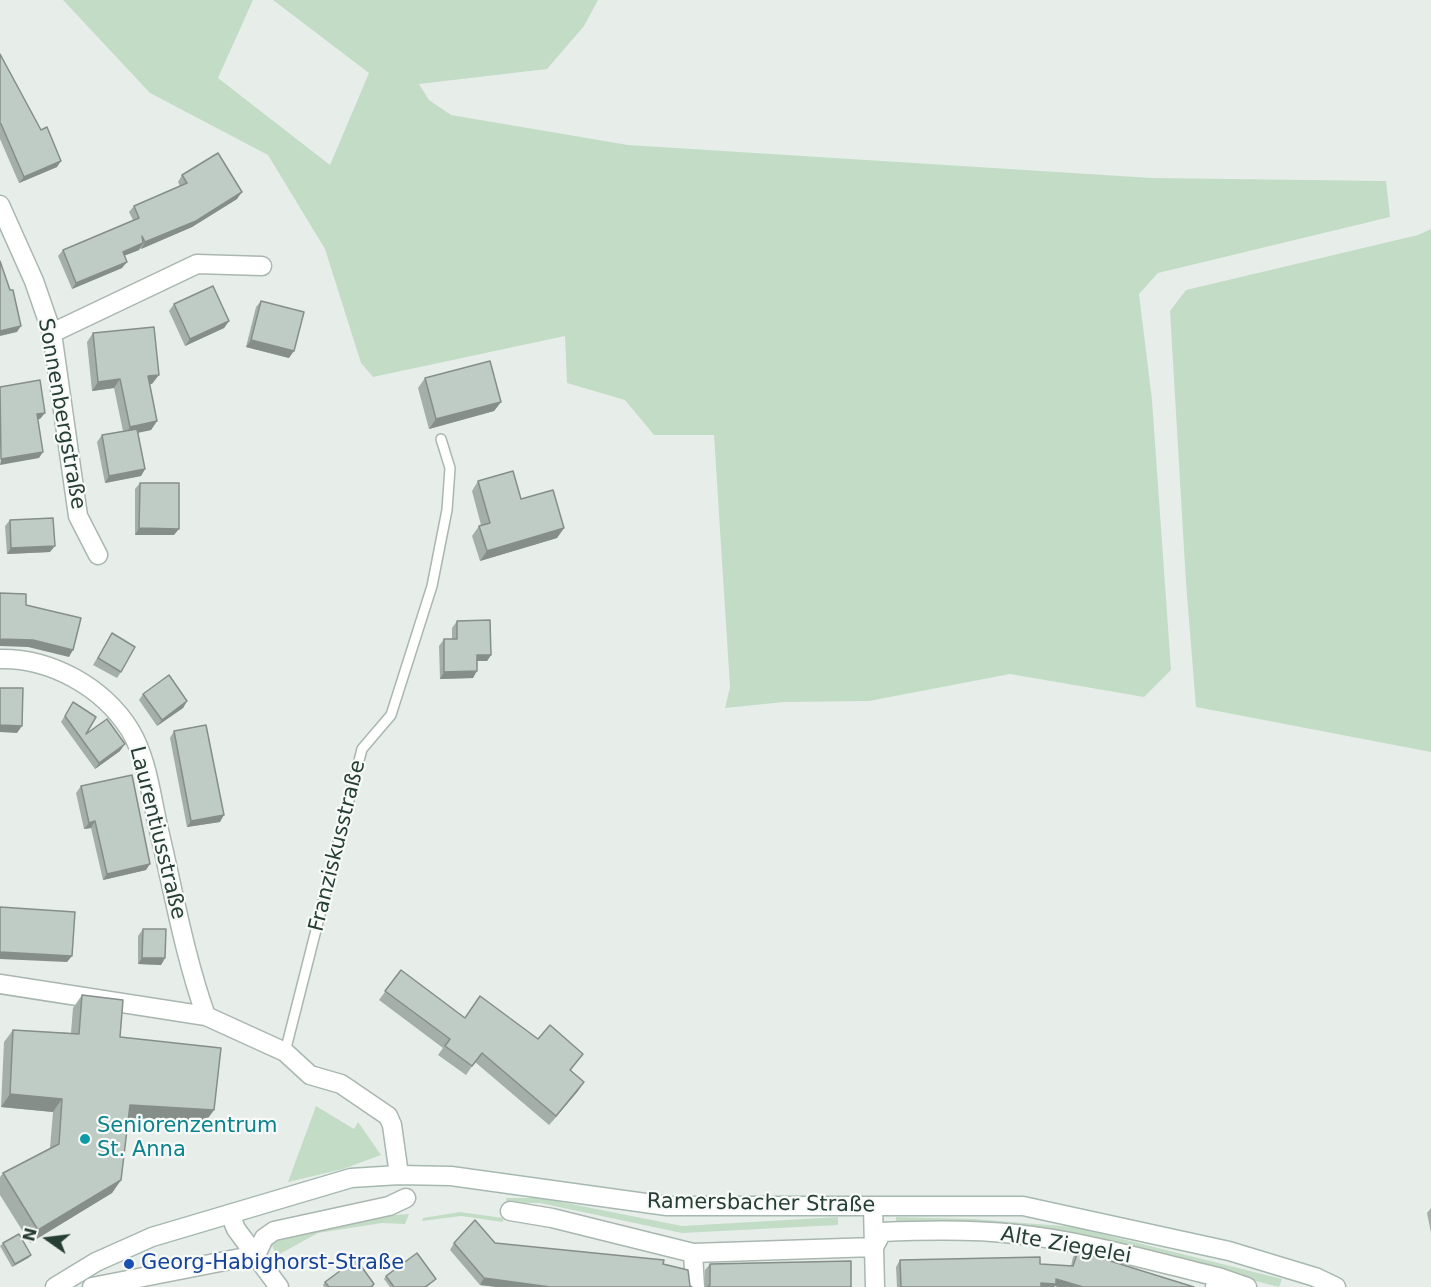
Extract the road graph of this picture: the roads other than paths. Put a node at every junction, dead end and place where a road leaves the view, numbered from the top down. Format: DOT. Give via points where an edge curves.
graph roads {
  1 [pos="0,205"];
  2 [pos="262,266"];
  3 [pos="52,333"];
  4 [pos="441,439"];
  5 [pos="98,555"];
  6 [pos="0,659"];
  7 [pos="0,984"];
  8 [pos="206,1016"];
  9 [pos="285,1052"];
  10 [pos="399,1176"];
  11 [pos="406,1197"];
  12 [pos="873,1206"];
  13 [pos="510,1211"];
  14 [pos="230,1214"];
  15 [pos="874,1247"];
  16 [pos="693,1253"];
  17 [pos="256,1255"];
  18 [pos="1216,1282"];
  19 [pos="1311,1282"];
  20 [pos="57,1287"];
  21 [pos="92,1287"];
  22 [pos="279,1287"];
  23 [pos="695,1287"];
  24 [pos="875,1287"];
  25 [pos="1247,1287"];
  26 [pos="1336,1287"];
  1 -- 3 [label="street, Sonnenbergstraße"];
  2 -- 3 [label="street" via="197,264"];
  3 -- 5 [label="street, Sonnenbergstraße" via="78,516"];
  4 -- 9 [label="lane, Franziskusstraße" via="450,468 447,510 432,586 391,715 362,749"];
  6 -- 8 [label="street, Laurentiusstraße" via="47,666 80,681 98,693 131,732 146,770 194,980"];
  7 -- 8 [label="street"];
  8 -- 9 [label="street"];
  9 -- 10 [label="street" via="310,1075 341,1084 388,1116"];
  10 -- 12 [label="street, Ramersbacher Straße" via="451,1176 667,1206"];
  10 -- 14 [label="street, Ramersbacher Straße" via="351,1178"];
  11 -- 17 [label="street" via="388,1206 274,1231 264,1239"];
  12 -- 15 [label="street"];
  12 -- 19 [label="street, Ramersbacher Straße" via="1023,1206 1229,1251"];
  13 -- 16 [label="street"];
  14 -- 17 [label="street"];
  14 -- 20 [label="street, Ramersbacher Straße" via="152,1237 96,1262"];
  15 -- 16 [label="street"];
  15 -- 18 [label="street, Alte Ziegelei" via="882,1232 1015,1234 1078,1244"];
  15 -- 24 [label="street"];
  16 -- 23 [label="street"];
  17 -- 21 [label="street"];
  17 -- 22 [label="street"];
  18 -- 25 [label="street"];
  19 -- 26 [label="street, Ramersbacher Straße"];
}
